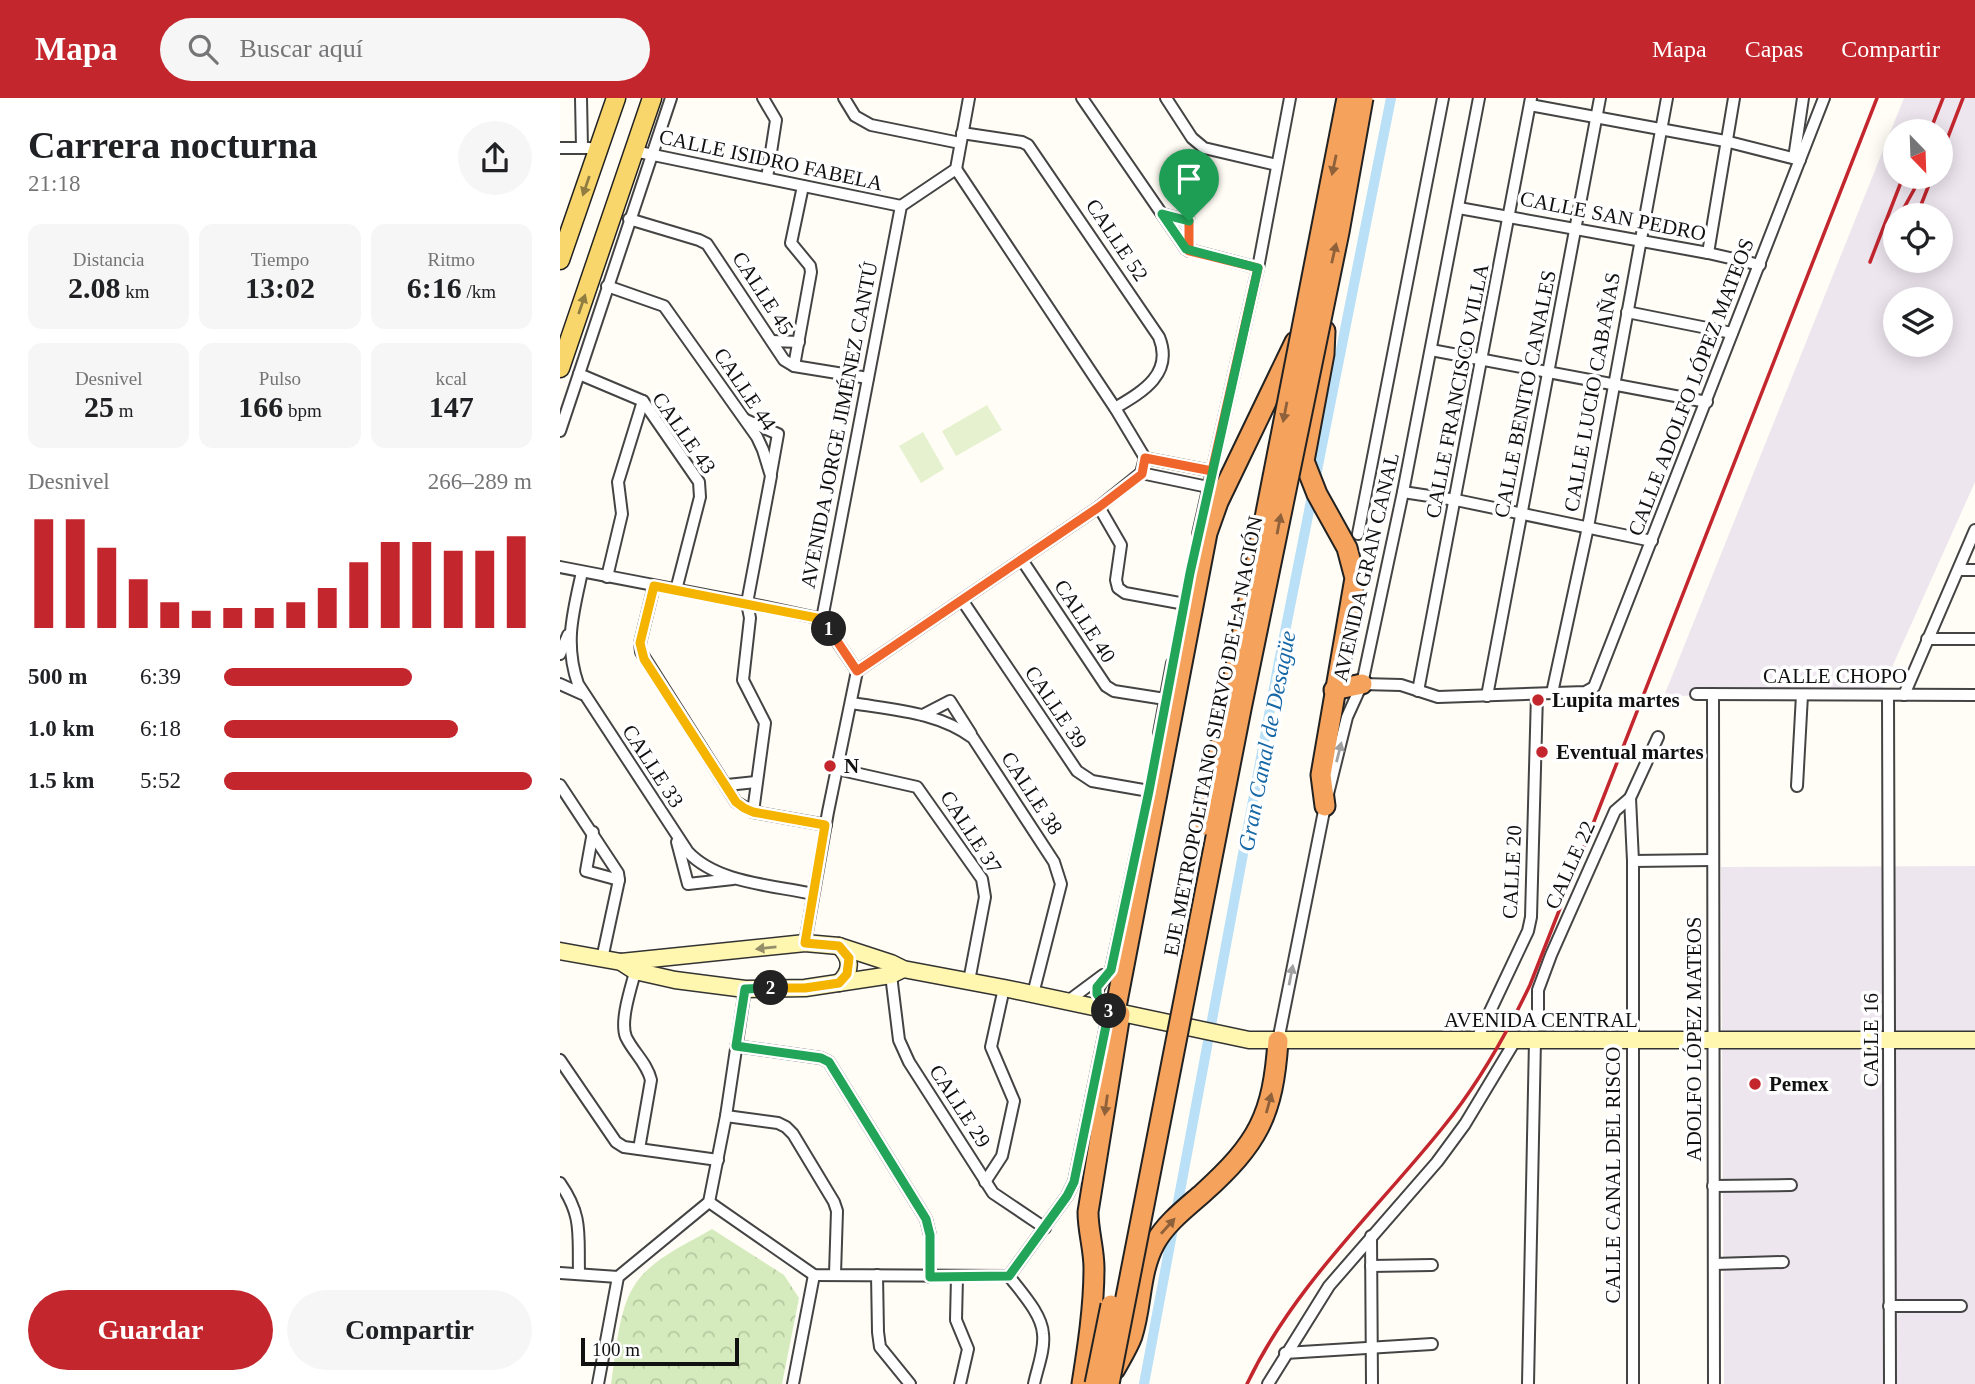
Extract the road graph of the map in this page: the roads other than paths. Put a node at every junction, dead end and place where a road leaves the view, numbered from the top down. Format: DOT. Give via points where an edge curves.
graph roads {
  1 [pos="582,98"];
  2 [pos="615,98"];
  3 [pos="652,98"];
  4 [pos="671,98"];
  5 [pos="763,98"];
  6 [pos="844,98"];
  7 [pos="969,98"];
  8 [pos="1082,98"];
  9 [pos="1166,98"];
  10 [pos="1290,98"];
  11 [pos="1348,98"];
  12 [pos="1363,98"];
  13 [pos="1443,98"];
  14 [pos="1479,98"];
  15 [pos="1600,98"];
  16 [pos="1667,98"];
  17 [pos="1734,98"];
  18 [pos="1803,98"];
  19 [pos="1824,98"];
  20 [pos="1531,102"];
  21 [pos="1596,117"];
  22 [pos="1661,130"];
  23 [pos="961,138"];
  24 [pos="1725,141"];
  25 [pos="560,148"];
  26 [pos="590,148"];
  27 [pos="634,151"];
  28 [pos="652,155"];
  29 [pos="1797,159"];
  30 [pos="1277,165"];
  31 [pos="956,169"];
  32 [pos="767,178"];
  33 [pos="803,186"];
  34 [pos="901,206"];
  35 [pos="1459,208"];
  36 [pos="1162,214"];
  37 [pos="1509,216"];
  38 [pos="629,219"];
  39 [pos="1576,229"];
  40 [pos="1639,240"];
  41 [pos="1189,251"];
  42 [pos="1708,253"];
  43 [pos="560,260"];
  44 [pos="1760,265"];
  45 [pos="1258,268"];
  46 [pos="1327,281"];
  47 [pos="607,286"];
  48 [pos="1627,312"];
  49 [pos="1301,327"];
  50 [pos="1732,334"];
  51 [pos="565,336"];
  52 [pos="772,341"];
  53 [pos="799,342"];
  54 [pos="1431,350"];
  55 [pos="1482,360"];
  56 [pos="794,366"];
  57 [pos="560,368"];
  58 [pos="1549,372"];
  59 [pos="579,374"];
  60 [pos="868,378"];
  61 [pos="1614,384"];
  62 [pos="643,401"];
  63 [pos="1707,402"];
  64 [pos="1115,408"];
  65 [pos="743,419"];
  66 [pos="560,431"];
  67 [pos="1145,458"];
  68 [pos="1212,471"];
  69 [pos="1142,474"];
  70 [pos="771,476"];
  71 [pos="1208,487"];
  72 [pos="1403,492"];
  73 [pos="1456,500"];
  74 [pos="1099,507"];
  75 [pos="1522,514"];
  76 [pos="1588,527"];
  77 [pos="1975,530"];
  78 [pos="1358,534"];
  79 [pos="1652,541"];
  80 [pos="1022,560"];
  81 [pos="560,567"];
  82 [pos="1959,570"];
  83 [pos="1975,570"];
  84 [pos="582,572"];
  85 [pos="607,577"];
  86 [pos="654,586"];
  87 [pos="676,590"];
  88 [pos="962,600"];
  89 [pos="747,603"];
  90 [pos="1185,604"];
  91 [pos="822,619"];
  92 [pos="569,632"];
  93 [pos="1927,639"];
  94 [pos="1975,639"];
  95 [pos="560,654"];
  96 [pos="857,671"];
  97 [pos="560,684"];
  98 [pos="1363,684"];
  99 [pos="1334,690"];
  100 [pos="1418,691"];
  101 [pos="1552,693"];
  102 [pos="582,694"];
  103 [pos="1537,694"];
  104 [pos="1696,694"];
  105 [pos="1713,694"];
  106 [pos="1802,695"];
  107 [pos="1888,695"];
  108 [pos="1904,695"];
  109 [pos="1975,695"];
  110 [pos="1487,696"];
  111 [pos="1165,699"];
  112 [pos="852,703"];
  113 [pos="923,715"];
  114 [pos="1658,737"];
  115 [pos="973,738"];
  116 [pos="837,769"];
  117 [pos="756,782"];
  118 [pos="560,785"];
  119 [pos="727,785"];
  120 [pos="1797,786"];
  121 [pos="1149,791"];
  122 [pos="1630,798"];
  123 [pos="1325,807"];
  124 [pos="753,812"];
  125 [pos="825,825"];
  126 [pos="593,832"];
  127 [pos="676,836"];
  128 [pos="1712,860"];
  129 [pos="1633,861"];
  130 [pos="738,878"];
  131 [pos="620,880"];
  132 [pos="813,894"];
  133 [pos="805,943"];
  134 [pos="839,946"];
  135 [pos="560,951"];
  136 [pos="705,954"];
  137 [pos="602,959"];
  138 [pos="632,964"];
  139 [pos="1111,970"];
  140 [pos="897,972"];
  141 [pos="969,981"];
  142 [pos="839,983"];
  143 [pos="697,984"];
  144 [pos="1004,988"];
  145 [pos="745,989"];
  146 [pos="1033,994"];
  147 [pos="1068,1001"];
  148 [pos="1114,1012"];
  149 [pos="1538,1018"];
  150 [pos="1535,1040"];
  151 [pos="1890,1040"];
  152 [pos="1278,1041"];
  153 [pos="1476,1041"];
  154 [pos="1516,1041"];
  155 [pos="1632,1041"];
  156 [pos="1713,1041"];
  157 [pos="1975,1041"];
  158 [pos="736,1046"];
  159 [pos="560,1060"];
  160 [pos="726,1116"];
  161 [pos="639,1149"];
  162 [pos="718,1160"];
  163 [pos="985,1182"];
  164 [pos="560,1183"];
  165 [pos="1791,1185"];
  166 [pos="1713,1186"];
  167 [pos="709,1202"];
  168 [pos="1045,1228"];
  169 [pos="1371,1236"];
  170 [pos="1783,1262"];
  171 [pos="1714,1264"];
  172 [pos="1432,1265"];
  173 [pos="1371,1266"];
  174 [pos="560,1273"];
  175 [pos="579,1273"];
  176 [pos="835,1274"];
  177 [pos="814,1275"];
  178 [pos="877,1275"];
  179 [pos="1009,1276"];
  180 [pos="618,1277"];
  181 [pos="930,1277"];
  182 [pos="957,1277"];
  183 [pos="1961,1306"];
  184 [pos="1889,1307"];
  185 [pos="1432,1343"];
  186 [pos="1373,1347"];
  187 [pos="1285,1353"];
  188 [pos="1105,1383"];
  189 [pos="598,1384"];
  190 [pos="793,1384"];
  191 [pos="910,1384"];
  192 [pos="960,1384"];
  193 [pos="1034,1384"];
  194 [pos="1082,1384"];
  195 [pos="1268,1384"];
  196 [pos="1372,1384"];
  197 [pos="1528,1384"];
  198 [pos="1633,1384"];
  199 [pos="1714,1384"];
  200 [pos="1890,1384"];
  1 -- 26 [label="street"];
  2 -- 26 [label="main road"];
  3 -- 27 [label="main road"];
  4 -- 28 [label="street"];
  5 -- 32 [label="street" via="776,120"];
  6 -- 23 [label="street, CALLE 52" via="863,122"];
  7 -- 23 [label="street"];
  8 -- 36 [label="street"];
  9 -- 30 [label="street" via="1204,149"];
  10 -- 30 [label="street"];
  11 -- 49 [label="highway, EJE METROPOLITANO SIERVO DE LA NACIÓN, one-way, bridge"];
  46 -- 12 [label="highway, EJE METROPOLITANO SIERVO DE LA NACIÓN, one-way, bridge"];
  13 -- 78 [label="street"];
  14 -- 35 [label="street, AVENIDA GRAN CANAL"];
  15 -- 21 [label="street, CALLE BENITO CANALES"];
  16 -- 22 [label="street, CALLE LUCIO CABAÑAS"];
  17 -- 24 [label="street"];
  18 -- 29 [label="street"];
  19 -- 29 [label="street, CALLE ADOLFO LÓPEZ MATEOS"];
  20 -- 21 [label="street"];
  20 -- 37 [label="street, CALLE FRANCISCO VILLA"];
  21 -- 22 [label="street"];
  21 -- 39 [label="street, CALLE BENITO CANALES"];
  22 -- 24 [label="street"];
  22 -- 40 [label="street, CALLE LUCIO CABAÑAS"];
  23 -- 31 [label="street"];
  23 -- 64 [label="street, CALLE 52" via="1028,145 1159,337 1163,357 1153,383"];
  24 -- 29 [label="street"];
  24 -- 42 [label="street"];
  25 -- 26 [label="street"];
  26 -- 43 [label="main road, one-way"];
  27 -- 28 [label="street, CALLE ISIDRO FABELA"];
  51 -- 27 [label="main road, one-way"];
  28 -- 32 [label="street, CALLE ISIDRO FABELA"];
  28 -- 38 [label="street"];
  29 -- 44 [label="street, CALLE ADOLFO LÓPEZ MATEOS"];
  30 -- 45 [label="street"];
  31 -- 34 [label="street"];
  31 -- 64 [label="street"];
  32 -- 33 [label="street, CALLE ISIDRO FABELA"];
  33 -- 34 [label="street, CALLE ISIDRO FABELA"];
  33 -- 53 [label="street" via="791,241 811,270"];
  34 -- 60 [label="street, AVENIDA JORGE JIMÉNEZ CANTÚ"];
  35 -- 37 [label="street, CALLE SAN PEDRO"];
  35 -- 54 [label="street, AVENIDA GRAN CANAL"];
  36 -- 41 [label="street"];
  36 -- 41 [label="street" via="1189,221"];
  37 -- 39 [label="street, CALLE SAN PEDRO"];
  37 -- 55 [label="street, CALLE FRANCISCO VILLA"];
  38 -- 47 [label="street"];
  38 -- 52 [label="street, CALLE 45" via="707,244"];
  39 -- 40 [label="street, CALLE SAN PEDRO"];
  39 -- 58 [label="street, CALLE BENITO CANALES"];
  40 -- 42 [label="street, CALLE SAN PEDRO"];
  40 -- 48 [label="street, CALLE LUCIO CABAÑAS"];
  41 -- 45 [label="street"];
  42 -- 44 [label="street, CALLE SAN PEDRO"];
  44 -- 50 [label="street, CALLE ADOLFO LÓPEZ MATEOS"];
  45 -- 68 [label="street"];
  46 -- 99 [label="highway, bridge" via="1324,354 1304,461 1347,548 1355,578"];
  188 -- 46 [label="highway, EJE METROPOLITANO SIERVO DE LA NACIÓN, one-way, bridge"];
  47 -- 59 [label="street"];
  47 -- 65 [label="street, CALLE 44" via="664,306"];
  48 -- 50 [label="street"];
  48 -- 61 [label="street, CALLE LUCIO CABAÑAS"];
  49 -- 148 [label="highway" via="1207,533"];
  49 -- 188 [label="highway, EJE METROPOLITANO SIERVO DE LA NACIÓN, one-way, bridge"];
  50 -- 63 [label="street, CALLE ADOLFO LÓPEZ MATEOS"];
  51 -- 57 [label="main road"];
  52 -- 53 [label="street"];
  52 -- 56 [label="street, CALLE 45" via="784,360"];
  53 -- 56 [label="street"];
  54 -- 55 [label="street"];
  54 -- 72 [label="street, AVENIDA GRAN CANAL"];
  55 -- 58 [label="street"];
  55 -- 73 [label="street, CALLE FRANCISCO VILLA"];
  56 -- 60 [label="street, CALLE 45"];
  58 -- 61 [label="street"];
  58 -- 75 [label="street, CALLE BENITO CANALES"];
  59 -- 62 [label="street, CALLE 43"];
  59 -- 66 [label="street"];
  60 -- 91 [label="street, AVENIDA JORGE JIMÉNEZ CANTÚ"];
  61 -- 63 [label="street"];
  61 -- 76 [label="street, CALLE LUCIO CABAÑAS"];
  62 -- 85 [label="street" via="618,482 622,512"];
  62 -- 87 [label="street, CALLE 43" via="701,487"];
  63 -- 79 [label="street, CALLE ADOLFO LÓPEZ MATEOS"];
  64 -- 67 [label="street"];
  65 -- 70 [label="street, CALLE 44" via="760,444"];
  65 -- 70 [label="street" via="778,434"];
  67 -- 68 [label="street"];
  67 -- 69 [label="street"];
  68 -- 71 [label="street"];
  69 -- 71 [label="street"];
  69 -- 74 [label="street"];
  70 -- 89 [label="street"];
  71 -- 90 [label="street"];
  72 -- 73 [label="street"];
  72 -- 98 [label="street, AVENIDA GRAN CANAL"];
  73 -- 75 [label="street"];
  73 -- 100 [label="street, CALLE FRANCISCO VILLA"];
  74 -- 80 [label="street"];
  74 -- 90 [label="street" via="1121,545 1118,588"];
  75 -- 76 [label="street"];
  75 -- 110 [label="street, CALLE BENITO CANALES"];
  76 -- 79 [label="street"];
  76 -- 101 [label="street, CALLE LUCIO CABAÑAS"];
  77 -- 82 [label="street"];
  79 -- 101 [label="street, CALLE ADOLFO LÓPEZ MATEOS" via="1592,689"];
  80 -- 88 [label="street"];
  80 -- 111 [label="street, CALLE 40" via="1106,686"];
  81 -- 84 [label="street"];
  82 -- 83 [label="street"];
  82 -- 93 [label="street"];
  84 -- 85 [label="street"];
  84 -- 92 [label="street, CALLE 33"];
  85 -- 86 [label="street"];
  86 -- 87 [label="street"];
  86 -- 119 [label="street" via="641,652"];
  87 -- 89 [label="street"];
  88 -- 96 [label="street"];
  88 -- 121 [label="street, CALLE 39" via="1077,771 1092,781"];
  89 -- 91 [label="street"];
  89 -- 117 [label="street" via="750,618 743,680 765,723"];
  90 -- 111 [label="street"];
  91 -- 96 [label="street, AVENIDA JORGE JIMÉNEZ CANTÚ"];
  92 -- 95 [label="street"];
  92 -- 102 [label="street, CALLE 33" via="571,660"];
  93 -- 94 [label="street"];
  93 -- 108 [label="street"];
  96 -- 112 [label="street"];
  97 -- 102 [label="street"];
  98 -- 99 [label="highway"];
  98 -- 100 [label="street" via="1401,685"];
  123 -- 98 [label="street, AVENIDA GRAN CANAL, one-way" via="1348,717"];
  99 -- 123 [label="highway" via="1321,775"];
  100 -- 110 [label="street" via="1438,697"];
  101 -- 103 [label="street"];
  102 -- 127 [label="street, CALLE 33"];
  103 -- 110 [label="street"];
  103 -- 153 [label="street, CALLE 20" via="1531,917"];
  104 -- 105 [label="street, CALLE CHOPO"];
  105 -- 106 [label="street, CALLE CHOPO"];
  105 -- 128 [label="street, ADOLFO LÓPEZ MATEOS"];
  106 -- 107 [label="street, CALLE CHOPO"];
  106 -- 120 [label="street"];
  107 -- 108 [label="street, CALLE CHOPO"];
  107 -- 151 [label="street, CALLE 16"];
  108 -- 109 [label="street, CALLE CHOPO"];
  111 -- 121 [label="street"];
  112 -- 113 [label="street, CALLE 38"];
  112 -- 116 [label="street"];
  113 -- 115 [label="street, CALLE 38" via="950,723"];
  113 -- 115 [label="street" via="950,701"];
  114 -- 122 [label="street, CALLE 22"];
  115 -- 146 [label="street, CALLE 38" via="1054,862 1060,879"];
  116 -- 125 [label="street"];
  116 -- 141 [label="street, CALLE 37" via="917,787 982,879 985,897"];
  117 -- 119 [label="street"];
  117 -- 124 [label="street"];
  118 -- 126 [label="street"];
  119 -- 124 [label="street" via="736,802"];
  121 -- 139 [label="street"];
  122 -- 129 [label="street, CALLE CANAL DEL RISCO"];
  122 -- 149 [label="street, CALLE 22" via="1615,811 1551,955 1538,990"];
  152 -- 123 [label="street, AVENIDA GRAN CANAL, one-way"];
  124 -- 125 [label="street"];
  125 -- 132 [label="street"];
  126 -- 131 [label="street"];
  126 -- 131 [label="street" via="586,871"];
  127 -- 130 [label="street, CALLE 33" via="698,863"];
  127 -- 130 [label="street" via="688,884"];
  128 -- 129 [label="street"];
  128 -- 156 [label="street, ADOLFO LÓPEZ MATEOS"];
  129 -- 155 [label="street, CALLE CANAL DEL RISCO"];
  130 -- 132 [label="street, CALLE 33"];
  131 -- 137 [label="street"];
  132 -- 133 [label="street"];
  133 -- 134 [label="street"];
  133 -- 136 [label="street, one-way"];
  134 -- 140 [label="street" via="891,963"];
  134 -- 142 [label="street" via="850,965"];
  135 -- 137 [label="street"];
  136 -- 138 [label="street"];
  136 -- 143 [label="street" via="696,965"];
  137 -- 138 [label="street"];
  138 -- 143 [label="street"];
  138 -- 161 [label="street" via="624,1029 651,1080"];
  139 -- 147 [label="street"];
  139 -- 148 [label="street" via="1097,987 1097,994"];
  140 -- 141 [label="street, AVENIDA CENTRAL"];
  140 -- 142 [label="street"];
  140 -- 163 [label="street, CALLE 29" via="902,1050"];
  141 -- 144 [label="street, AVENIDA CENTRAL"];
  142 -- 145 [label="street"];
  143 -- 145 [label="street"];
  144 -- 146 [label="street, AVENIDA CENTRAL"];
  144 -- 163 [label="street" via="991,1047 1014,1101 1002,1156"];
  145 -- 158 [label="street"];
  146 -- 147 [label="street, AVENIDA CENTRAL"];
  147 -- 148 [label="street, AVENIDA CENTRAL"];
  148 -- 152 [label="street, AVENIDA CENTRAL" via="1249,1040"];
  148 -- 168 [label="street" via="1074,1182"];
  148 -- 194 [label="highway, one-way" via="1088,1212 1094,1283"];
  150 -- 154 [label="street, AVENIDA CENTRAL"];
  150 -- 155 [label="street, AVENIDA CENTRAL"];
  150 -- 197 [label="street"];
  151 -- 156 [label="street, AVENIDA CENTRAL"];
  151 -- 157 [label="street, AVENIDA CENTRAL"];
  151 -- 184 [label="street, CALLE 16"];
  152 -- 153 [label="street, AVENIDA CENTRAL"];
  188 -- 152 [label="highway, one-way, bridge" via="1132,1336 1147,1259 1157,1240 1256,1135 1273,1086"];
  153 -- 154 [label="street, AVENIDA CENTRAL"];
  154 -- 169 [label="street" via="1437,1162"];
  155 -- 156 [label="street, AVENIDA CENTRAL"];
  155 -- 198 [label="street, CALLE CANAL DEL RISCO"];
  156 -- 166 [label="street, ADOLFO LÓPEZ MATEOS"];
  158 -- 160 [label="street"];
  158 -- 181 [label="street" via="829,1062 926,1219"];
  159 -- 161 [label="street" via="616,1142"];
  160 -- 162 [label="street"];
  160 -- 176 [label="street" via="778,1123 793,1134 834,1202"];
  161 -- 162 [label="street"];
  162 -- 167 [label="street"];
  163 -- 168 [label="street, CALLE 29" via="1003,1201"];
  164 -- 175 [label="street" via="577,1212"];
  165 -- 166 [label="street"];
  166 -- 171 [label="street, ADOLFO LÓPEZ MATEOS"];
  167 -- 177 [label="street"];
  167 -- 180 [label="street"];
  168 -- 179 [label="street"];
  169 -- 173 [label="street"];
  169 -- 187 [label="street" via="1329,1286"];
  170 -- 171 [label="street"];
  171 -- 199 [label="street, ADOLFO LÓPEZ MATEOS"];
  172 -- 173 [label="street"];
  173 -- 186 [label="street"];
  174 -- 175 [label="street"];
  175 -- 180 [label="street"];
  176 -- 177 [label="street"];
  176 -- 178 [label="street"];
  177 -- 190 [label="street"];
  178 -- 181 [label="street"];
  178 -- 191 [label="street" via="878,1341"];
  179 -- 182 [label="street"];
  179 -- 193 [label="street" via="1042,1328"];
  180 -- 189 [label="street"];
  181 -- 182 [label="street"];
  182 -- 192 [label="street" via="956,1320 968,1349"];
  183 -- 184 [label="street"];
  184 -- 200 [label="street, CALLE 16"];
  185 -- 186 [label="street"];
  186 -- 187 [label="street"];
  186 -- 196 [label="street"];
  187 -- 195 [label="street"];
}
